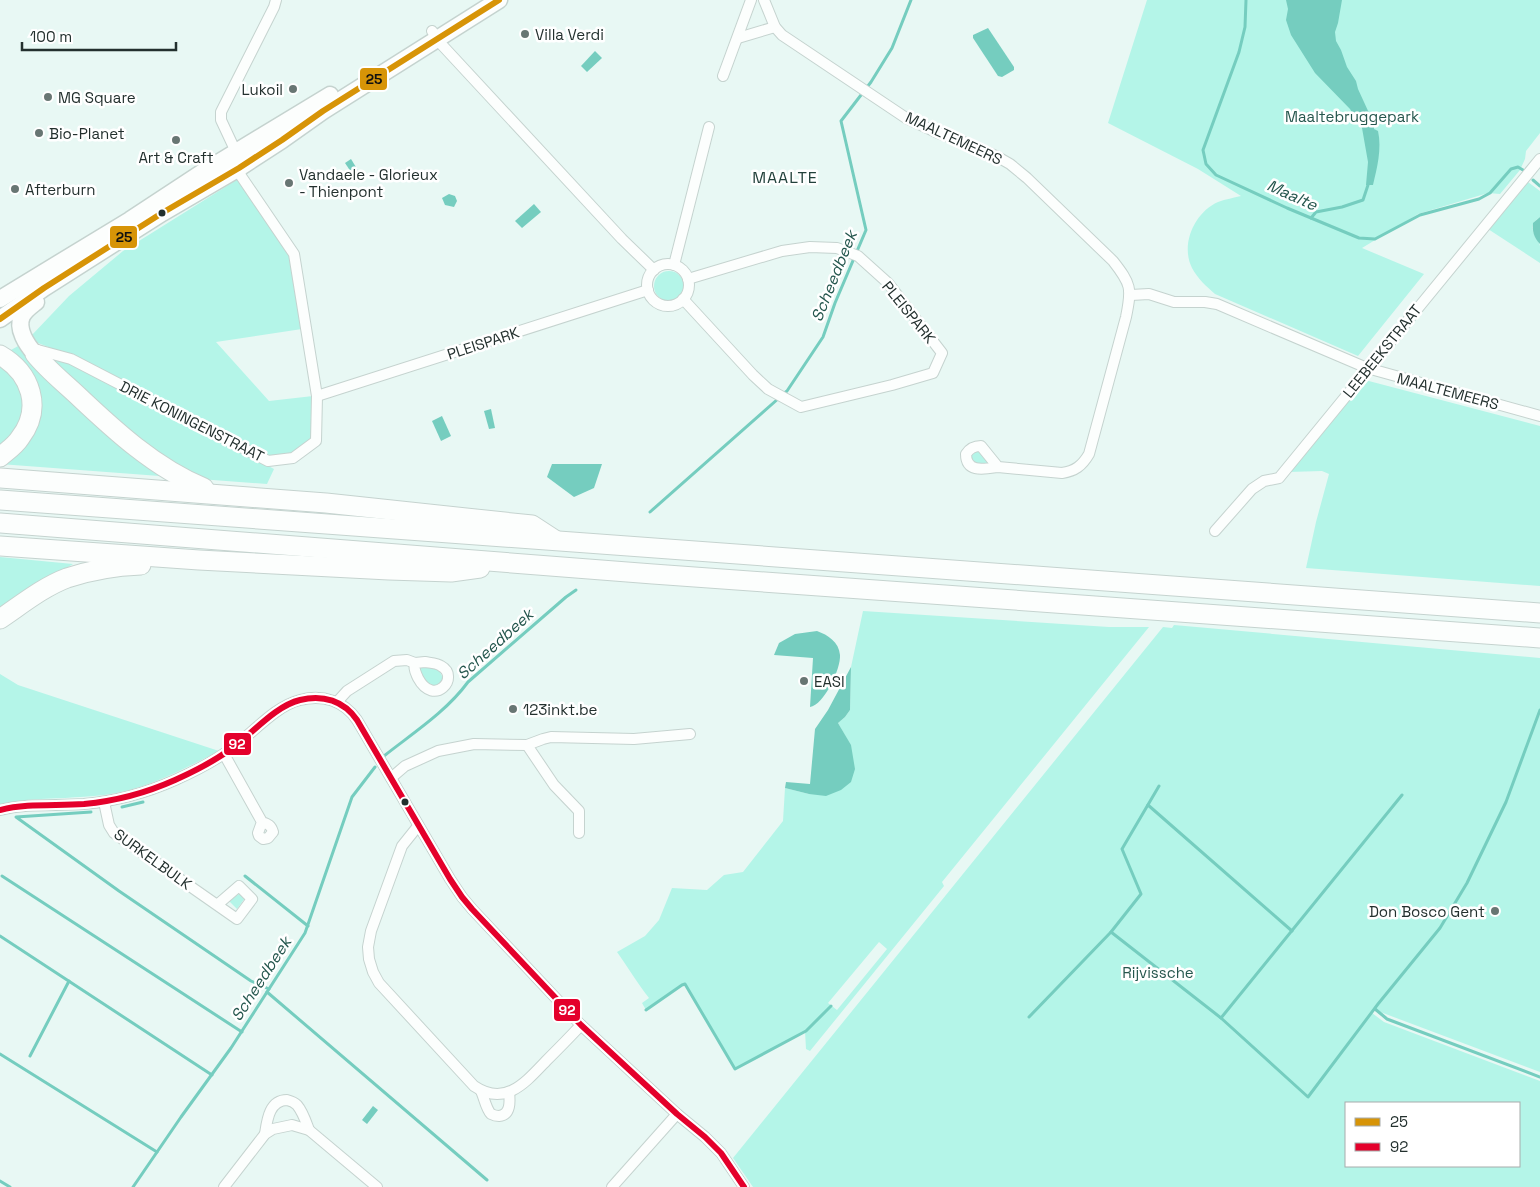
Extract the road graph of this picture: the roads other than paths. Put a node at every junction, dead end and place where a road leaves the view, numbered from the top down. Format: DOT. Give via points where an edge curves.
graph roads {
  1 [pos="276,0"];
  2 [pos="482,0"];
  3 [pos="499,0"];
  4 [pos="752,0"];
  5 [pos="764,0"];
  6 [pos="775,27"];
  7 [pos="435,35"];
  8 [pos="738,38"];
  9 [pos="723,76"];
  10 [pos="709,127"];
  11 [pos="236,152"];
  12 [pos="1540,159"];
  13 [pos="239,168"];
  14 [pos="674,265"];
  15 [pos="654,270"];
  16 [pos="688,279"];
  17 [pos="44,288"];
  18 [pos="648,290"];
  19 [pos="1131,295"];
  20 [pos="0,299"];
  21 [pos="683,299"];
  22 [pos="0,319"];
  23 [pos="33,351"];
  24 [pos="0,355"];
  25 [pos="1367,368"];
  26 [pos="317,396"];
  27 [pos="1540,416"];
  28 [pos="0,457"];
  29 [pos="998,467"];
  30 [pos="0,478"];
  31 [pos="219,494"];
  32 [pos="0,500"];
  33 [pos="0,523"];
  34 [pos="1215,531"];
  35 [pos="556,541"];
  36 [pos="0,546"];
  37 [pos="199,560"];
  38 [pos="510,563"];
  39 [pos="1540,613"];
  40 [pos="0,619"];
  41 [pos="1540,638"];
  42 [pos="415,663"];
  43 [pos="337,702"];
  44 [pos="690,734"];
  45 [pos="527,745"];
  46 [pos="224,754"];
  47 [pos="391,778"];
  48 [pos="104,802"];
  49 [pos="0,810"];
  50 [pos="262,822"];
  51 [pos="418,826"];
  52 [pos="579,833"];
  53 [pos="217,905"];
  54 [pos="581,1025"];
  55 [pos="481,1091"];
  56 [pos="509,1092"];
  57 [pos="677,1114"];
  58 [pos="309,1130"];
  59 [pos="265,1134"];
  60 [pos="375,1186"];
  61 [pos="224,1187"];
  62 [pos="612,1187"];
  63 [pos="744,1187"];
  1 -- 11 [label="street, DRIE KONINGENSTRAAT" via="221,112 221,120"];
  2 -- 7 [label="main road"];
  3 -- 7 [label="main road"];
  4 -- 8 [label="street"];
  5 -- 6 [label="street, MAALTEMEERS"];
  6 -- 8 [label="street"];
  6 -- 19 [label="street, MAALTEMEERS" via="782,35 906,118 1010,164 1113,261 1124,274"];
  7 -- 11 [label="main road"];
  7 -- 13 [label="main road"];
  7 -- 15 [label="street" via="608,225"];
  8 -- 9 [label="street"];
  10 -- 14 [label="street"];
  11 -- 13 [label="street, DRIE KONINGENSTRAAT"];
  11 -- 20 [label="main road"];
  12 -- 25 [label="street, LEEBEEKSTRAAT"];
  13 -- 17 [label="main road"];
  13 -- 26 [label="street, DRIE KONINGENSTRAAT" via="241,176 294,254"];
  14 -- 15 [label="street"];
  14 -- 16 [label="street" via="683,270"];
  15 -- 18 [label="street"];
  16 -- 21 [label="street" via="688,290"];
  16 -- 21 [label="street, PLEISPARK" via="782,251 837,248 854,254 888,283 942,353 933,373 800,407 768,389"];
  17 -- 22 [label="main road"];
  17 -- 23 [label="main road" via="42,296 26,310 20,321 22,332"];
  18 -- 21 [label="street" via="653,299 663,305 674,305"];
  18 -- 26 [label="street, PLEISPARK"];
  19 -- 25 [label="street, MAALTEMEERS" via="1149,294 1174,302 1217,304"];
  19 -- 29 [label="street" via="1092,445 1084,462 1070,472 1062,473"];
  23 -- 26 [label="street, DRIE KONINGENSTRAAT" via="71,359 268,461 293,458 316,441"];
  23 -- 31 [label="highway" via="95,412 156,462"];
  24 -- 28 [label="highway" via="11,361 24,376 32,408 21,437"];
  25 -- 27 [label="street, MAALTEMEERS"];
  25 -- 34 [label="street, LEEBEEKSTRAAT" via="1279,478 1264,481 1252,489"];
  30 -- 31 [label="highway"];
  31 -- 35 [label="highway" via="532,525"];
  32 -- 35 [label="highway"];
  33 -- 38 [label="highway"];
  35 -- 39 [label="highway"];
  36 -- 37 [label="highway"];
  37 -- 38 [label="highway" via="451,572"];
  37 -- 40 [label="highway" via="96,570 66,579"];
  38 -- 41 [label="highway"];
  42 -- 43 [label="street" via="394,661 347,691"];
  43 -- 46 [label="street" via="309,698 290,704"];
  43 -- 47 [label="street" via="352,712"];
  44 -- 45 [label="street" via="634,739 552,738"];
  45 -- 47 [label="street" via="474,744 438,752 405,766"];
  45 -- 52 [label="street" via="554,785 579,811"];
  46 -- 48 [label="street" via="154,789"];
  46 -- 50 [label="street"];
  47 -- 51 [label="street"];
  48 -- 49 [label="street"];
  48 -- 53 [label="street, SURKELBULK" via="114,833"];
  51 -- 54 [label="street" via="462,897"];
  51 -- 55 [label="street" via="402,846 371,931 369,959 380,983"];
  54 -- 56 [label="street" via="523,1084"];
  54 -- 57 [label="street"];
  55 -- 56 [label="street"];
  55 -- 56 [label="street" via="488,1110 498,1116 508,1111"];
  57 -- 62 [label="street"];
  57 -- 63 [label="street" via="721,1153"];
  58 -- 59 [label="street" via="292,1125"];
  58 -- 59 [label="street" via="297,1105 282,1101 271,1109"];
  58 -- 60 [label="street"];
  59 -- 61 [label="street"];
}
